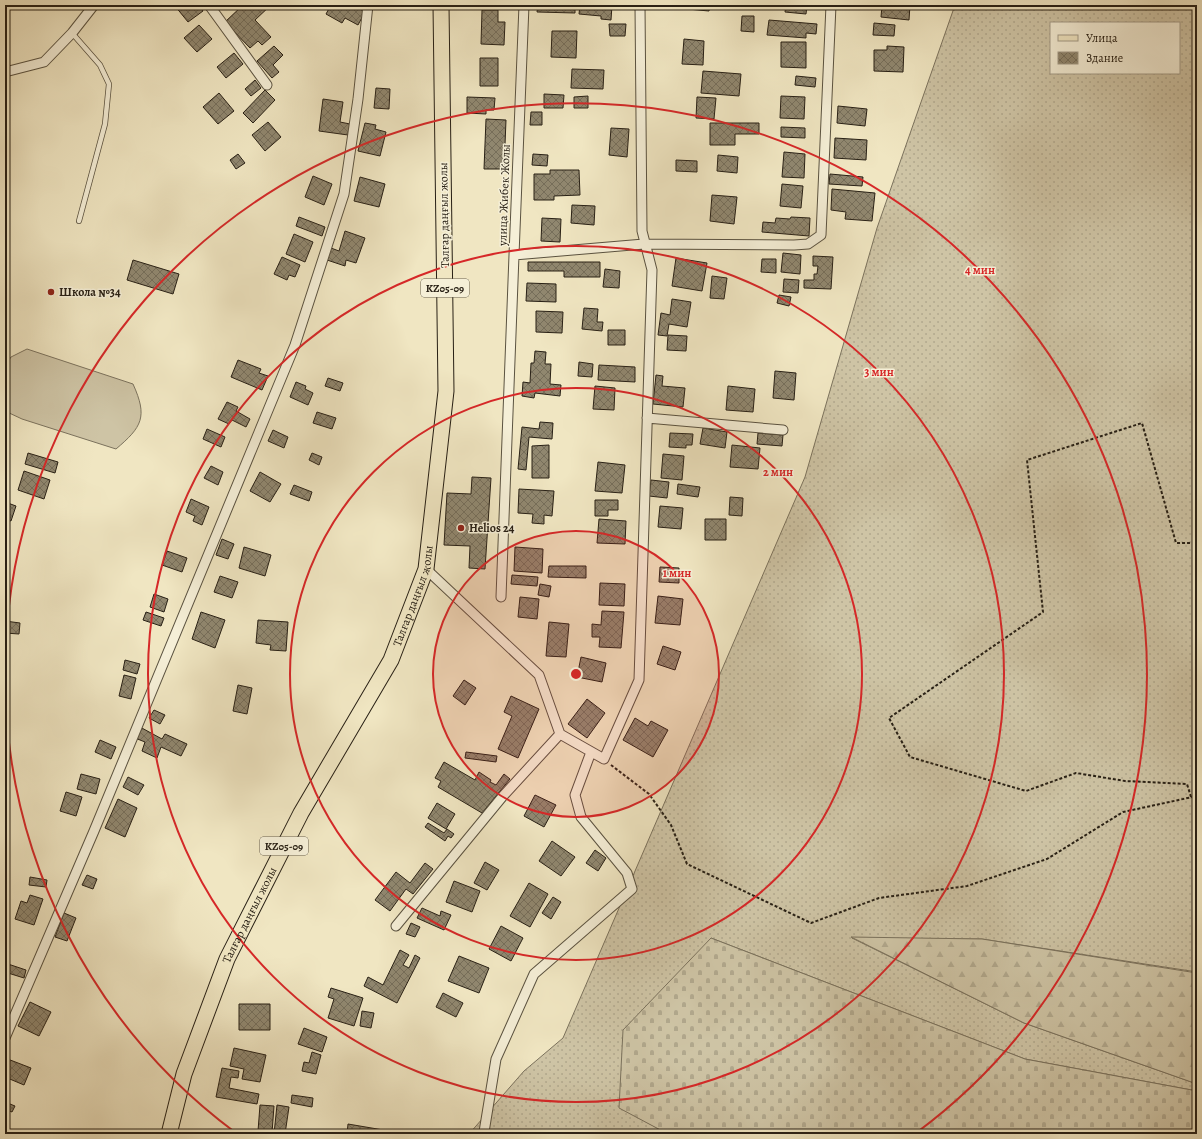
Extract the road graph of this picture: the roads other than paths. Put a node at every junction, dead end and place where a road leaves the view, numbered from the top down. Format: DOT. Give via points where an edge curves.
graph roads {
  1 [pos="94,5"];
  2 [pos="209,5"];
  3 [pos="368,5"];
  4 [pos="441,5"];
  5 [pos="524,5"];
  6 [pos="640,5"];
  7 [pos="831,5"];
  8 [pos="72,33"];
  9 [pos="5,72"];
  10 [pos="267,85"];
  11 [pos="79,221"];
  12 [pos="644,244"];
  13 [pos="514,255"];
  14 [pos="647,418"];
  15 [pos="783,430"];
  16 [pos="426,569"];
  17 [pos="501,598"];
  18 [pos="560,734"];
  19 [pos="591,752"];
  20 [pos="396,926"];
  21 [pos="5,1038"];
  22 [pos="169,1134"];
  23 [pos="485,1134"];
  1 -- 8 [label="street"];
  2 -- 10 [label="street"];
  3 -- 21 [label="street" via="344,194 295,345 97,824"];
  4 -- 16 [label="main road, Талғар даңғыл жолы / KZ05-09" via="446,391"];
  5 -- 13 [label="street, улица Жибек Жолы"];
  6 -- 12 [label="street"];
  7 -- 12 [label="street, улица Жибек Жолы" via="821,236 808,244 794,246"];
  8 -- 9 [label="street" via="44,62"];
  8 -- 11 [label="lane" via="100,65 109,84 105,124"];
  12 -- 13 [label="street, улица Жибек Жолы"];
  12 -- 14 [label="street" via="652,270"];
  13 -- 17 [label="street"];
  14 -- 15 [label="street"];
  14 -- 19 [label="street" via="639,680 604,759"];
  16 -- 18 [label="street" via="539,675"];
  16 -- 22 [label="main road, Талғар даңғыл жолы / KZ05-09" via="391,660 301,813 227,959 184,1074"];
  18 -- 19 [label="street"];
  18 -- 20 [label="street" via="503,796"];
  19 -- 23 [label="street" via="574,795 581,817 627,873 632,889 534,974 496,1058"];
}
